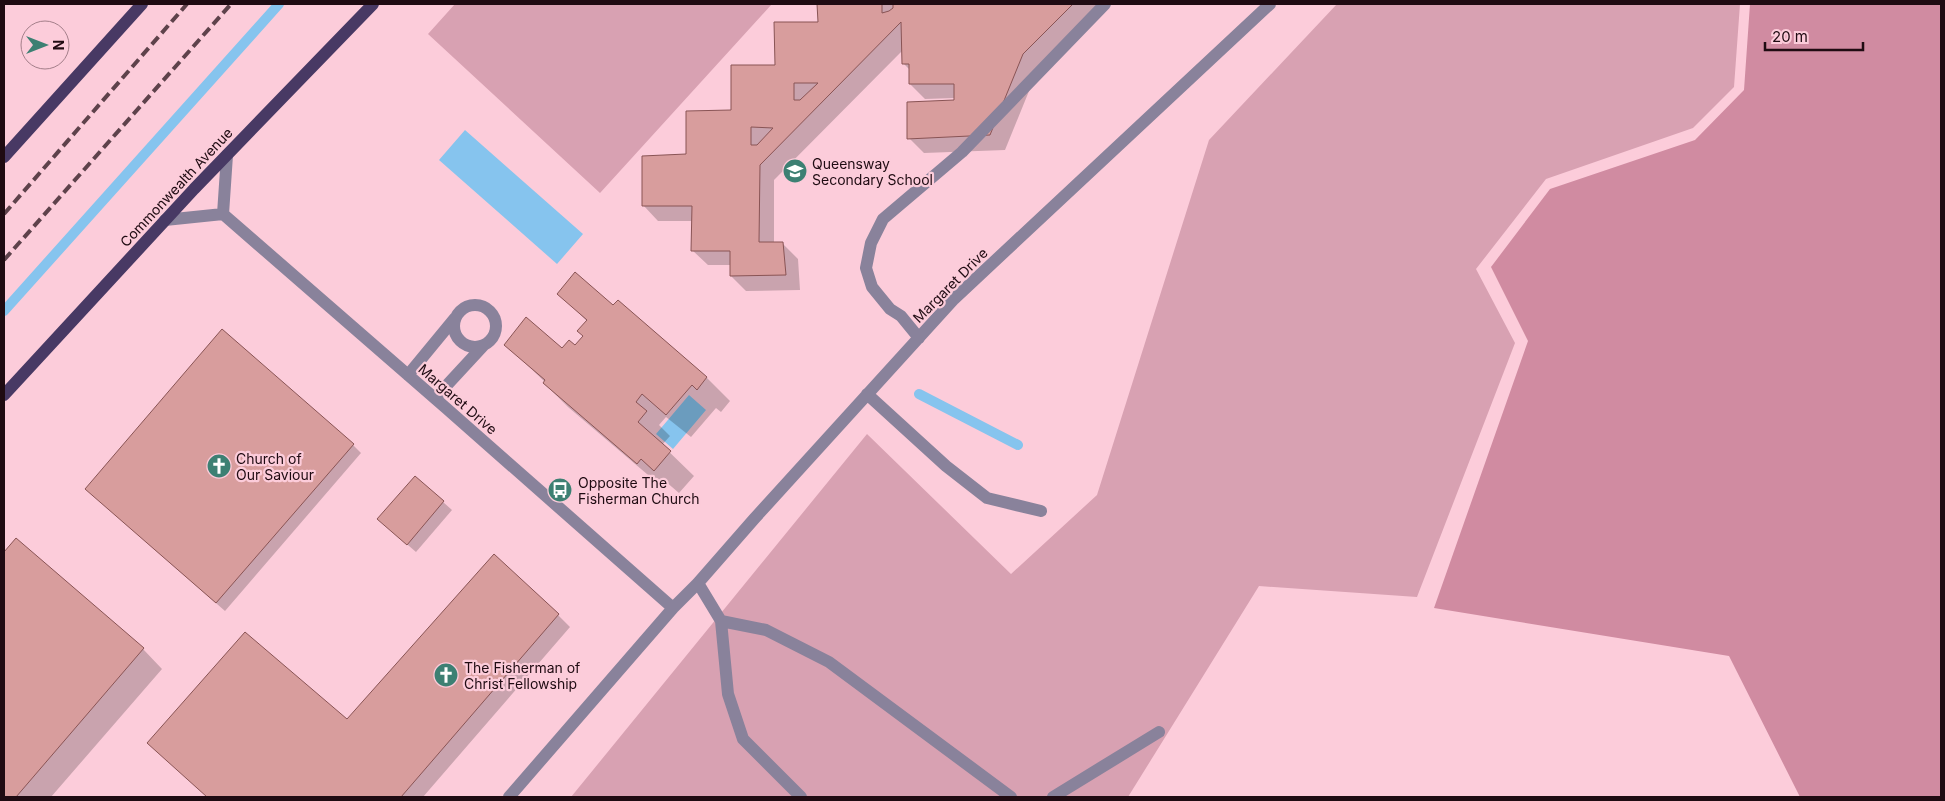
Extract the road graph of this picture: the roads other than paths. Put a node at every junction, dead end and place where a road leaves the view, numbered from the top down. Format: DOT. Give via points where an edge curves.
graph roads {
  1 [pos="142,4"];
  2 [pos="373,4"];
  3 [pos="1105,4"];
  4 [pos="1270,4"];
  5 [pos="227,155"];
  6 [pos="4,157"];
  7 [pos="223,214"];
  8 [pos="165,220"];
  9 [pos="455,318"];
  10 [pos="919,338"];
  11 [pos="484,345"];
  12 [pos="408,375"];
  13 [pos="867,394"];
  14 [pos="4,395"];
  15 [pos="435,398"];
  16 [pos="1041,511"];
  17 [pos="698,583"];
  18 [pos="673,608"];
  19 [pos="722,621"];
  20 [pos="1159,732"];
  21 [pos="509,797"];
  22 [pos="801,797"];
  23 [pos="1011,797"];
  24 [pos="1053,797"];
  1 -- 6 [label="main road"];
  2 -- 5 [label="main road, Commonwealth Avenue"];
  3 -- 10 [label="street" via="962,152 883,219 871,243 866,268 872,288"];
  4 -- 10 [label="street, Margaret Drive" via="954,300"];
  5 -- 7 [label="street"];
  5 -- 8 [label="main road, Commonwealth Avenue"];
  7 -- 8 [label="street"];
  7 -- 12 [label="street, Margaret Drive"];
  8 -- 14 [label="main road, Commonwealth Avenue"];
  9 -- 11 [label="street" via="458,339 470,346"];
  9 -- 11 [label="street" via="459,311 471,305 484,306 489,310 496,328"];
  9 -- 12 [label="street"];
  10 -- 13 [label="street, Margaret Drive"];
  11 -- 15 [label="street"];
  12 -- 15 [label="street, Margaret Drive"];
  13 -- 16 [label="street" via="946,466 987,498"];
  13 -- 17 [label="street, Margaret Drive"];
  15 -- 18 [label="street, Margaret Drive"];
  17 -- 18 [label="street, Margaret Drive"];
  17 -- 19 [label="street"];
  18 -- 21 [label="street, Margaret Drive"];
  19 -- 22 [label="street" via="728,694 743,739"];
  19 -- 23 [label="street" via="766,630 829,662"];
  20 -- 24 [label="street"];
}
